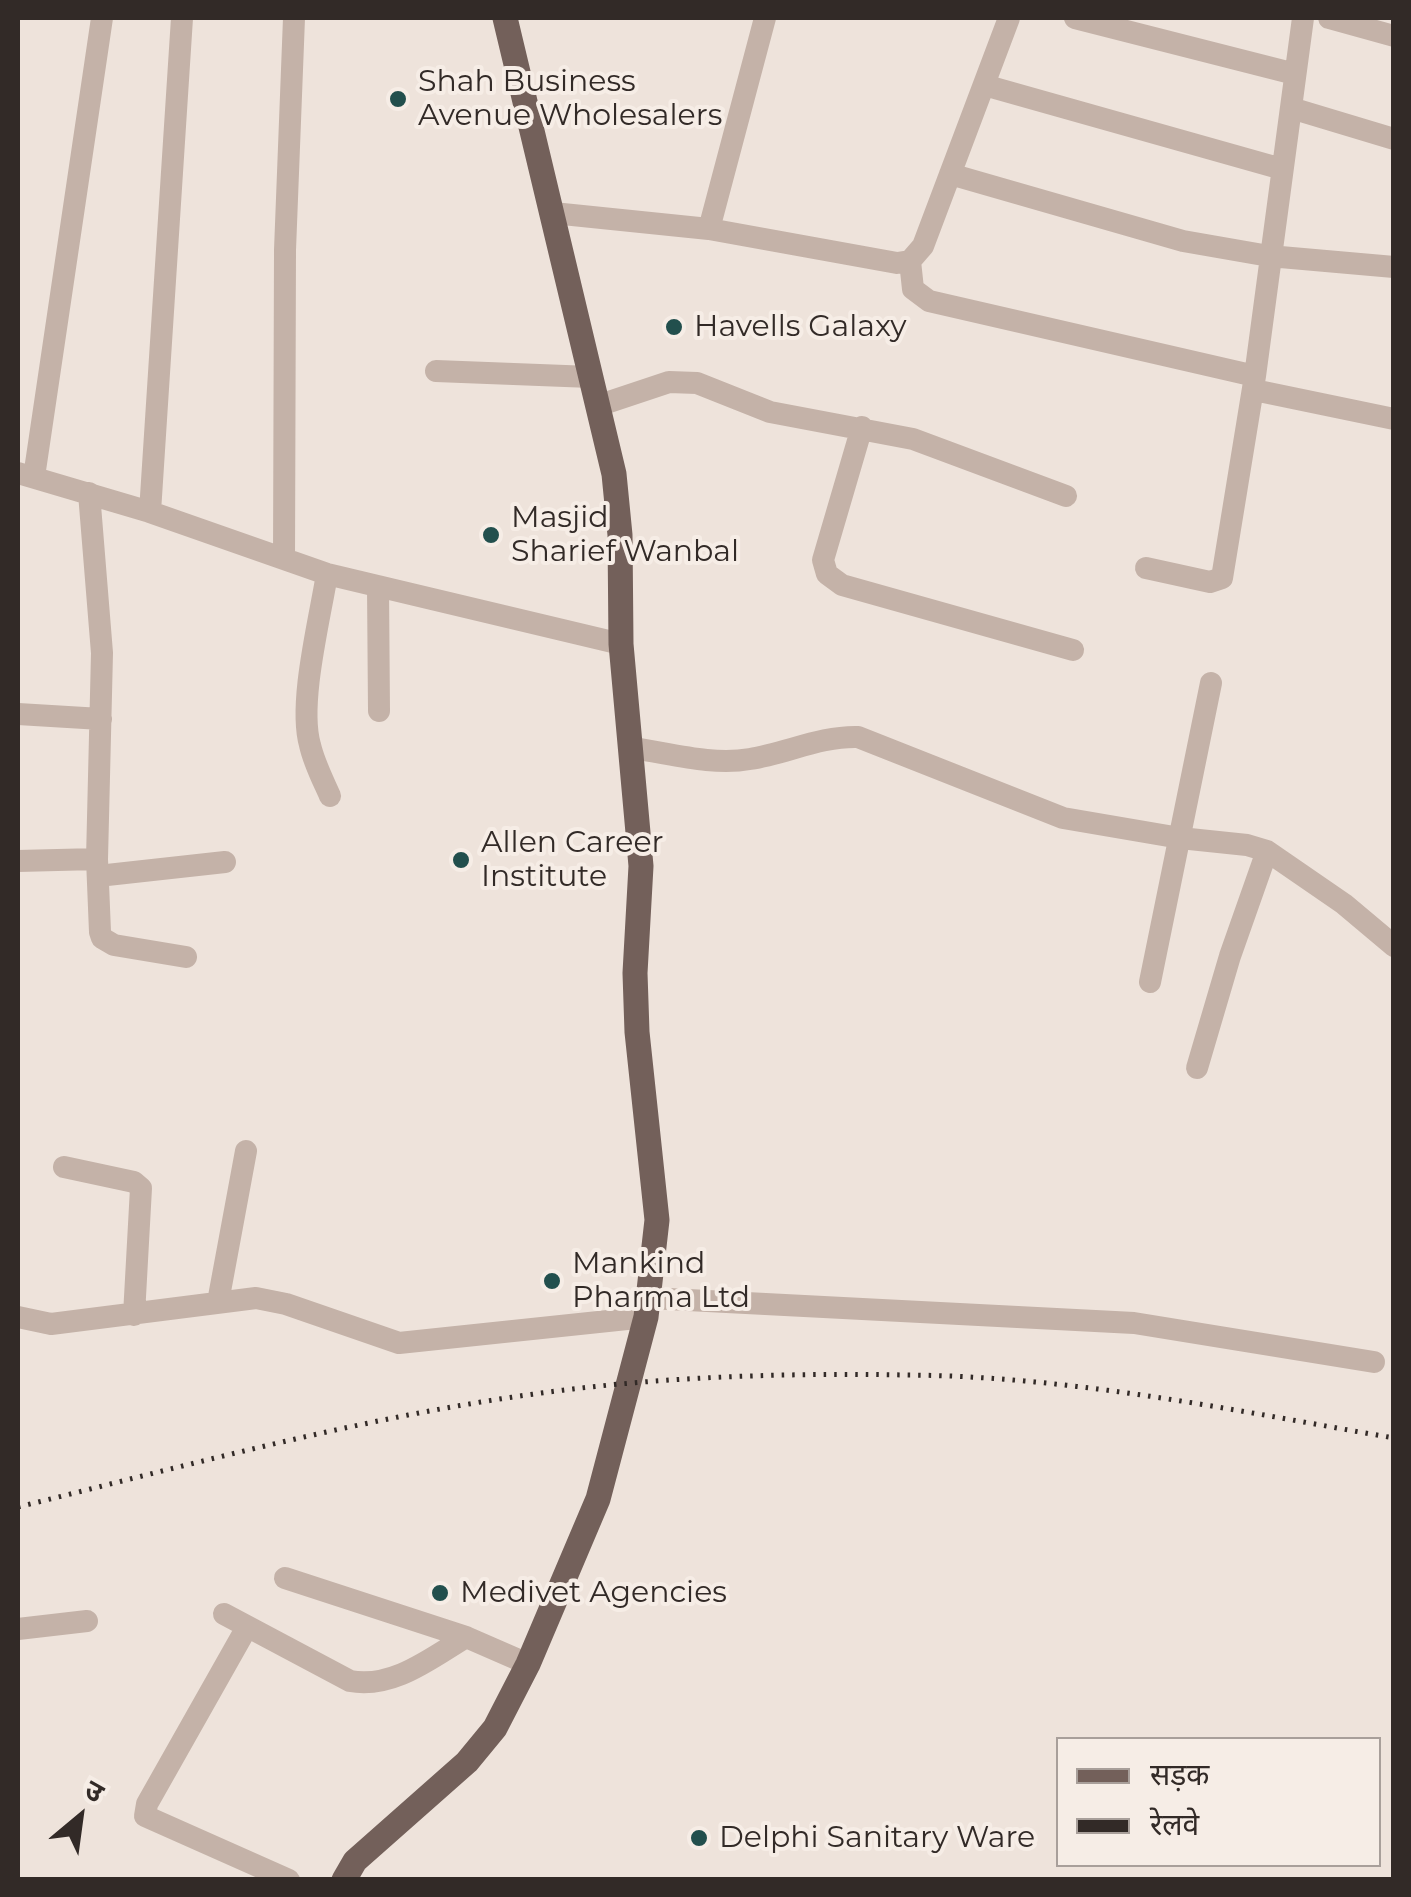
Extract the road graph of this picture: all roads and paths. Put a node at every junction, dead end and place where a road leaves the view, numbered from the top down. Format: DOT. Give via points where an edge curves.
graph roads {
  1 [pos="102,18"];
  2 [pos="182,18"];
  3 [pos="294,18"];
  4 [pos="505,18"];
  5 [pos="765,18"];
  6 [pos="1009,18"];
  7 [pos="1075,18"];
  8 [pos="1303,18"];
  9 [pos="1328,18"];
  10 [pos="1394,36"];
  11 [pos="1295,74"];
  12 [pos="984,85"];
  13 [pos="1291,108"];
  14 [pos="1394,140"];
  15 [pos="1282,168"];
  16 [pos="950,174"];
  17 [pos="553,213"];
  18 [pos="709,230"];
  19 [pos="1269,256"];
  20 [pos="910,261"];
  21 [pos="1394,268"];
  22 [pos="436,371"];
  23 [pos="591,377"];
  24 [pos="1254,383"];
  25 [pos="597,406"];
  26 [pos="1394,419"];
  27 [pos="862,427"];
  28 [pos="26,475"];
  29 [pos="89,493"];
  30 [pos="1066,496"];
  31 [pos="150,512"];
  32 [pos="284,558"];
  33 [pos="1146,568"];
  34 [pos="326,574"];
  35 [pos="378,587"];
  36 [pos="621,644"];
  37 [pos="1073,650"];
  38 [pos="1211,683"];
  39 [pos="379,711"];
  40 [pos="18,714"];
  41 [pos="102,719"];
  42 [pos="632,748"];
  43 [pos="330,796"];
  44 [pos="1180,838"];
  45 [pos="1267,851"];
  46 [pos="18,861"];
  47 [pos="225,862"];
  48 [pos="98,868"];
  49 [pos="1394,946"];
  50 [pos="186,957"];
  51 [pos="1150,982"];
  52 [pos="1197,1068"];
  53 [pos="246,1152"];
  54 [pos="64,1167"];
  55 [pos="218,1302"];
  56 [pos="648,1307"];
  57 [pos="134,1315"];
  58 [pos="18,1317"];
  59 [pos="1374,1362"];
  60 [pos="285,1578"];
  61 [pos="224,1614"];
  62 [pos="87,1621"];
  63 [pos="247,1627"];
  64 [pos="18,1629"];
  65 [pos="466,1638"];
  66 [pos="528,1664"];
  67 [pos="275,1877"];
  68 [pos="344,1880"];
  1 -- 28 [label="street"];
  2 -- 31 [label="street"];
  3 -- 32 [label="street"];
  4 -- 17 [label="main road"];
  5 -- 18 [label="street"];
  6 -- 12 [label="street"];
  7 -- 11 [label="street"];
  8 -- 11 [label="street"];
  9 -- 10 [label="street"];
  11 -- 13 [label="street"];
  12 -- 15 [label="street"];
  12 -- 16 [label="street"];
  13 -- 14 [label="street"];
  13 -- 15 [label="street"];
  15 -- 19 [label="street"];
  16 -- 19 [label="street" via="1184,241"];
  16 -- 20 [label="street" via="923,246"];
  17 -- 18 [label="street"];
  17 -- 23 [label="main road"];
  18 -- 20 [label="street"];
  19 -- 21 [label="street"];
  19 -- 24 [label="street"];
  20 -- 24 [label="street" via="913,288 929,301"];
  22 -- 23 [label="street"];
  23 -- 25 [label="main road"];
  24 -- 26 [label="street"];
  24 -- 33 [label="street" via="1222,578 1210,582"];
  25 -- 27 [label="street" via="682,380 770,412"];
  25 -- 36 [label="main road" via="614,474"];
  27 -- 30 [label="street"];
  27 -- 37 [label="street" via="823,560 827,574 842,584"];
  28 -- 29 [label="street"];
  29 -- 31 [label="street"];
  29 -- 41 [label="street"];
  31 -- 32 [label="street"];
  32 -- 34 [label="street"];
  34 -- 35 [label="street"];
  34 -- 43 [label="street" via="307,730"];
  35 -- 36 [label="street"];
  35 -- 39 [label="street"];
  36 -- 42 [label="main road"];
  38 -- 44 [label="street"];
  40 -- 41 [label="street"];
  41 -- 48 [label="street"];
  42 -- 44 [label="street" via="726,761 858,737 1063,818"];
  42 -- 56 [label="main road" via="641,866 637,1032 658,1220"];
  44 -- 45 [label="street"];
  44 -- 51 [label="street"];
  45 -- 49 [label="street"];
  45 -- 52 [label="street"];
  46 -- 48 [label="street"];
  47 -- 48 [label="street"];
  48 -- 50 [label="street" via="100,932 107,943"];
  53 -- 55 [label="street"];
  54 -- 57 [label="street" via="142,1188"];
  55 -- 56 [label="street" via="256,1298 286,1304 399,1342"];
  55 -- 57 [label="street"];
  56 -- 59 [label="street" via="1134,1322"];
  56 -- 66 [label="main road" via="598,1499"];
  57 -- 58 [label="street" via="51,1324"];
  60 -- 65 [label="street"];
  61 -- 63 [label="street"];
  62 -- 64 [label="street"];
  63 -- 65 [label="street" via="364,1684 400,1675"];
  63 -- 67 [label="street" via="145,1816"];
  65 -- 66 [label="street"];
  66 -- 68 [label="main road" via="495,1728 467,1762 386,1831"];
}
